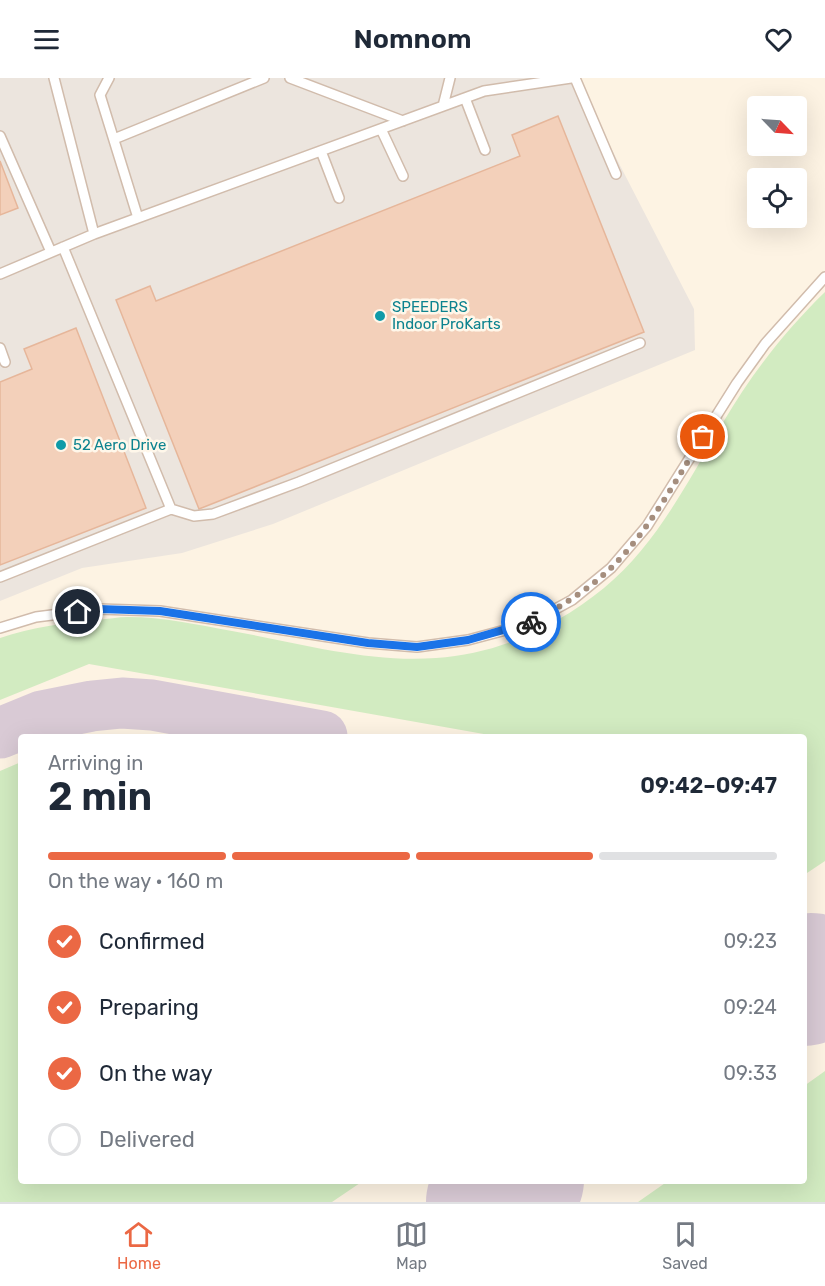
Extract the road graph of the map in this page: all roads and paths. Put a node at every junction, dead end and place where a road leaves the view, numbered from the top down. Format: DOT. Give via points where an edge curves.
graph roads {
  1 [pos="54,78"];
  2 [pos="109,78"];
  3 [pos="264,78"];
  4 [pos="290,78"];
  5 [pos="450,78"];
  6 [pos="573,78"];
  7 [pos="465,98"];
  8 [pos="443,106"];
  9 [pos="403,121"];
  10 [pos="381,129"];
  11 [pos="0,136"];
  12 [pos="114,139"];
  13 [pos="485,150"];
  14 [pos="321,151"];
  15 [pos="616,174"];
  16 [pos="403,176"];
  17 [pos="339,198"];
  18 [pos="138,218"];
  19 [pos="94,234"];
  20 [pos="63,247"];
  21 [pos="51,252"];
  22 [pos="0,274"];
  23 [pos="825,277"];
  24 [pos="640,343"];
  25 [pos="0,348"];
  26 [pos="5,362"];
  27 [pos="171,508"];
  28 [pos="0,577"];
  29 [pos="0,628"];
  1 -- 19 [label="lane"];
  2 -- 12 [label="lane" via="100,95"];
  3 -- 12 [label="lane"];
  4 -- 9 [label="lane"];
  5 -- 8 [label="lane"];
  6 -- 7 [label="lane" via="484,91"];
  6 -- 15 [label="lane"];
  7 -- 8 [label="lane"];
  7 -- 13 [label="lane"];
  8 -- 9 [label="lane"];
  9 -- 10 [label="lane"];
  10 -- 14 [label="lane"];
  10 -- 16 [label="lane"];
  11 -- 21 [label="lane"];
  12 -- 18 [label="lane"];
  14 -- 17 [label="lane"];
  14 -- 18 [label="lane"];
  18 -- 19 [label="lane"];
  19 -- 20 [label="lane"];
  20 -- 21 [label="lane"];
  20 -- 27 [label="lane"];
  21 -- 22 [label="lane"];
  23 -- 29 [label="lane" via="765,344 640,534 611,568 572,600 528,624 468,640 417,647 160,611 99,609 36,618"];
  24 -- 27 [label="lane" via="213,514 194,516"];
  25 -- 26 [label="lane"];
  27 -- 28 [label="lane"];
}
